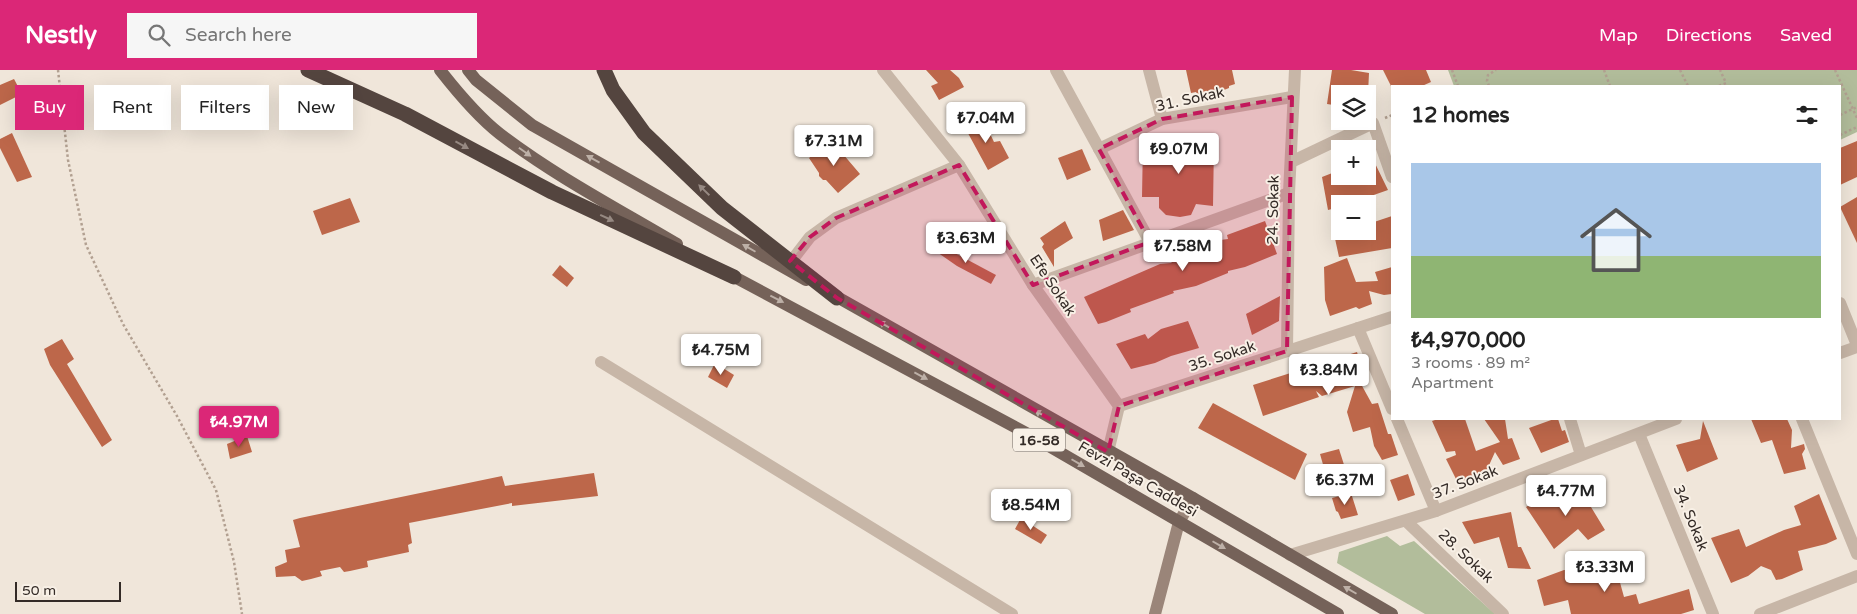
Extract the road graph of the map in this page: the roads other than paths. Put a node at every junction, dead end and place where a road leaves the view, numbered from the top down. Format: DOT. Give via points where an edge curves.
graph roads {
  1 [pos="308,70"];
  2 [pos="440,70"];
  3 [pos="468,70"];
  4 [pos="604,70"];
  5 [pos="883,70"];
  6 [pos="1056,70"];
  7 [pos="1149,70"];
  8 [pos="1294,70"];
  9 [pos="1292,97"];
  10 [pos="1162,119"];
  11 [pos="1098,150"];
  12 [pos="1291,162"];
  13 [pos="959,166"];
  14 [pos="1391,174"];
  15 [pos="1289,194"];
  16 [pos="1150,242"];
  17 [pos="788,265"];
  18 [pos="734,277"];
  19 [pos="1033,286"];
  20 [pos="838,298"];
  21 [pos="1841,305"];
  22 [pos="1391,317"];
  23 [pos="1358,328"];
  24 [pos="1857,346"];
  25 [pos="1287,351"];
  26 [pos="1841,353"];
  27 [pos="601,362"];
  28 [pos="1119,406"];
  29 [pos="1391,407"];
  30 [pos="1396,420"];
  31 [pos="1570,420"];
  32 [pos="1674,420"];
  33 [pos="1802,420"];
  34 [pos="1639,434"];
  35 [pos="1108,452"];
  36 [pos="1581,455"];
  37 [pos="1193,498"];
  38 [pos="1436,511"];
  39 [pos="1406,521"];
  40 [pos="1179,522"];
  41 [pos="1857,554"];
  42 [pos="1290,555"];
  43 [pos="1857,576"];
  44 [pos="1792,609"];
  45 [pos="1012,614"];
  46 [pos="1155,614"];
  47 [pos="1338,614"];
  48 [pos="1392,614"];
  49 [pos="1503,614"];
  50 [pos="1713,614"];
  51 [pos="1760,614"];
  1 -- 18 [label="highway, one-way" via="405,114 552,192"];
  2 -- 18 [label="main road, Fevzi Paşa Caddesi, one-way" via="498,133 544,165"];
  17 -- 3 [label="main road, one-way" via="532,125"];
  17 -- 4 [label="highway, one-way" via="722,208 644,132 612,90"];
  5 -- 13 [label="street, Efe Sokak"];
  6 -- 11 [label="street"];
  7 -- 10 [label="street"];
  8 -- 9 [label="street, 24. Sokak"];
  9 -- 10 [label="street, 31. Sokak"];
  9 -- 12 [label="street, 24. Sokak"];
  10 -- 11 [label="street, 31. Sokak"];
  11 -- 16 [label="street"];
  12 -- 14 [label="street" via="1373,123"];
  12 -- 15 [label="street, 24. Sokak"];
  13 -- 17 [label="street" via="836,218 810,237"];
  13 -- 19 [label="street, Efe Sokak"];
  15 -- 16 [label="street"];
  15 -- 25 [label="street, 24. Sokak"];
  16 -- 19 [label="street"];
  17 -- 20 [label="highway"];
  18 -- 40 [label="main road, Fevzi Paşa Caddesi / 16-58, one-way" via="1030,435"];
  19 -- 28 [label="street, Efe Sokak"];
  35 -- 20 [label="main road, Fevzi Paşa Caddesi / 16-58, one-way"];
  21 -- 24 [label="street"];
  22 -- 23 [label="street, 35. Sokak"];
  23 -- 25 [label="street, 35. Sokak"];
  23 -- 29 [label="street"];
  24 -- 26 [label="street"];
  25 -- 28 [label="street, 35. Sokak"];
  27 -- 45 [label="street"];
  28 -- 35 [label="street"];
  30 -- 38 [label="street, 28. Sokak"];
  31 -- 36 [label="street"];
  32 -- 34 [label="street, 37. Sokak"];
  33 -- 41 [label="street"];
  34 -- 36 [label="street, 37. Sokak"];
  34 -- 50 [label="street, 34. Sokak"];
  35 -- 37 [label="main road, Fevzi Paşa Caddesi / 16-58"];
  36 -- 38 [label="street, 37. Sokak"];
  37 -- 40 [label="street"];
  37 -- 42 [label="main road, Fevzi Paşa Caddesi / 16-58"];
  38 -- 39 [label="street, 37. Sokak"];
  39 -- 42 [label="street, 37. Sokak"];
  39 -- 49 [label="street, 28. Sokak"];
  40 -- 46 [label="street"];
  40 -- 47 [label="main road, Fevzi Paşa Caddesi / 16-58, one-way"];
  48 -- 42 [label="main road, Fevzi Paşa Caddesi / 16-58, one-way"];
  43 -- 44 [label="street"];
  44 -- 51 [label="street"];
}
